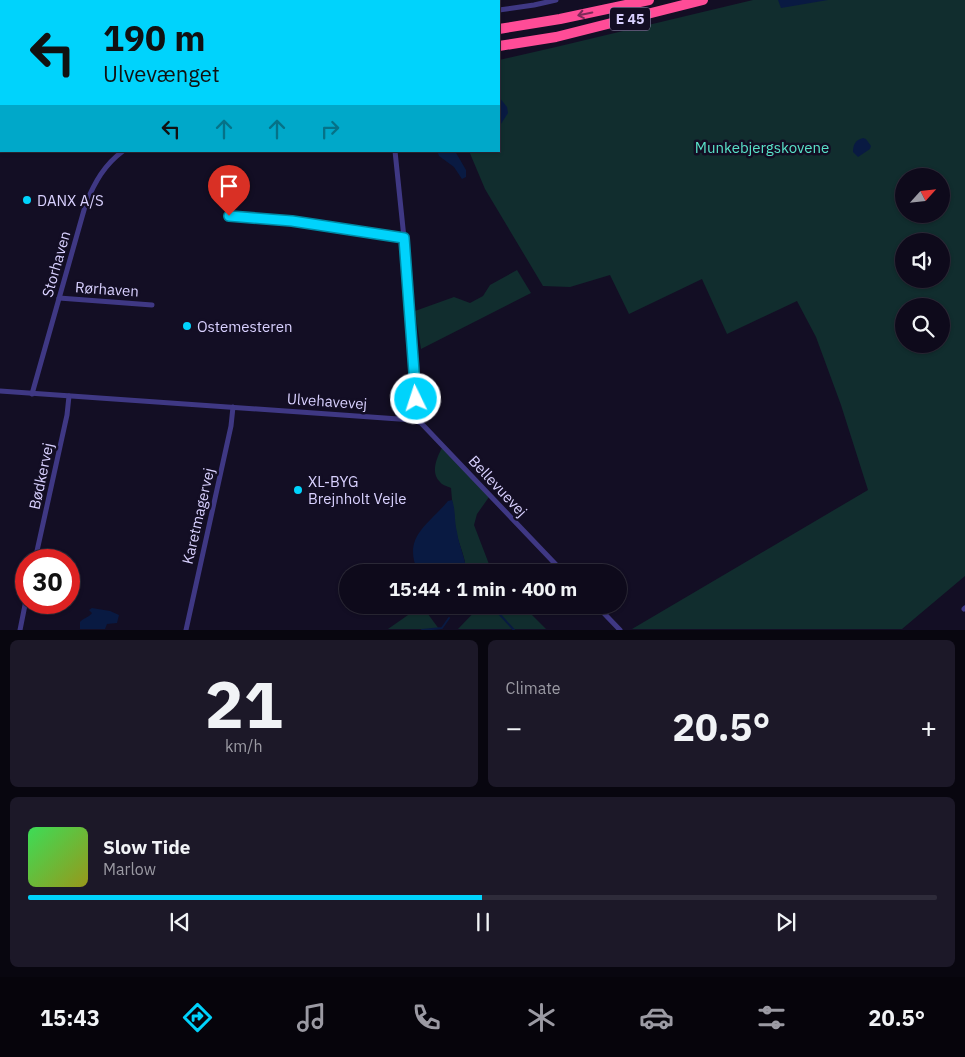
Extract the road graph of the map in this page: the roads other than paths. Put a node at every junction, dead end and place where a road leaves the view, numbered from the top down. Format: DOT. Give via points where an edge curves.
graph roads {
  1 [pos="556,0"];
  2 [pos="649,0"];
  3 [pos="703,0"];
  4 [pos="500,10"];
  5 [pos="500,30"];
  6 [pos="556,37"];
  7 [pos="500,46"];
  8 [pos="500,53"];
  9 [pos="121,152"];
  10 [pos="395,152"];
  11 [pos="229,216"];
  12 [pos="404,238"];
  13 [pos="60,298"];
  14 [pos="152,305"];
  15 [pos="0,391"];
  16 [pos="32,394"];
  17 [pos="69,396"];
  18 [pos="233,408"];
  19 [pos="413,420"];
  20 [pos="37,549"];
  21 [pos="555,564"];
  22 [pos="23,614"];
  23 [pos="605,614"];
  24 [pos="20,630"];
  25 [pos="186,630"];
  26 [pos="620,630"];
  1 -- 4 [label="street"];
  2 -- 5 [label="highway, E 45, one-way"];
  3 -- 6 [label="highway, E 45"];
  6 -- 7 [label="highway, E 45"];
  6 -- 8 [label="highway" via="545,43"];
  9 -- 13 [label="street, Storhaven" via="96,181 86,203"];
  10 -- 12 [label="street"];
  11 -- 12 [label="street" via="292,221"];
  12 -- 19 [label="street" via="416,399"];
  13 -- 14 [label="street, Rørhaven"];
  13 -- 16 [label="street, Storhaven"];
  15 -- 16 [label="street, Ulvehavevej"];
  16 -- 17 [label="street, Ulvehavevej"];
  17 -- 18 [label="street, Ulvehavevej"];
  17 -- 20 [label="street, Bødkervej"];
  18 -- 19 [label="street, Ulvehavevej"];
  18 -- 25 [label="street, Karetmagervej"];
  19 -- 21 [label="street, Bellevuevej" via="421,423"];
  22 -- 24 [label="street"];
  23 -- 26 [label="street"];
}
